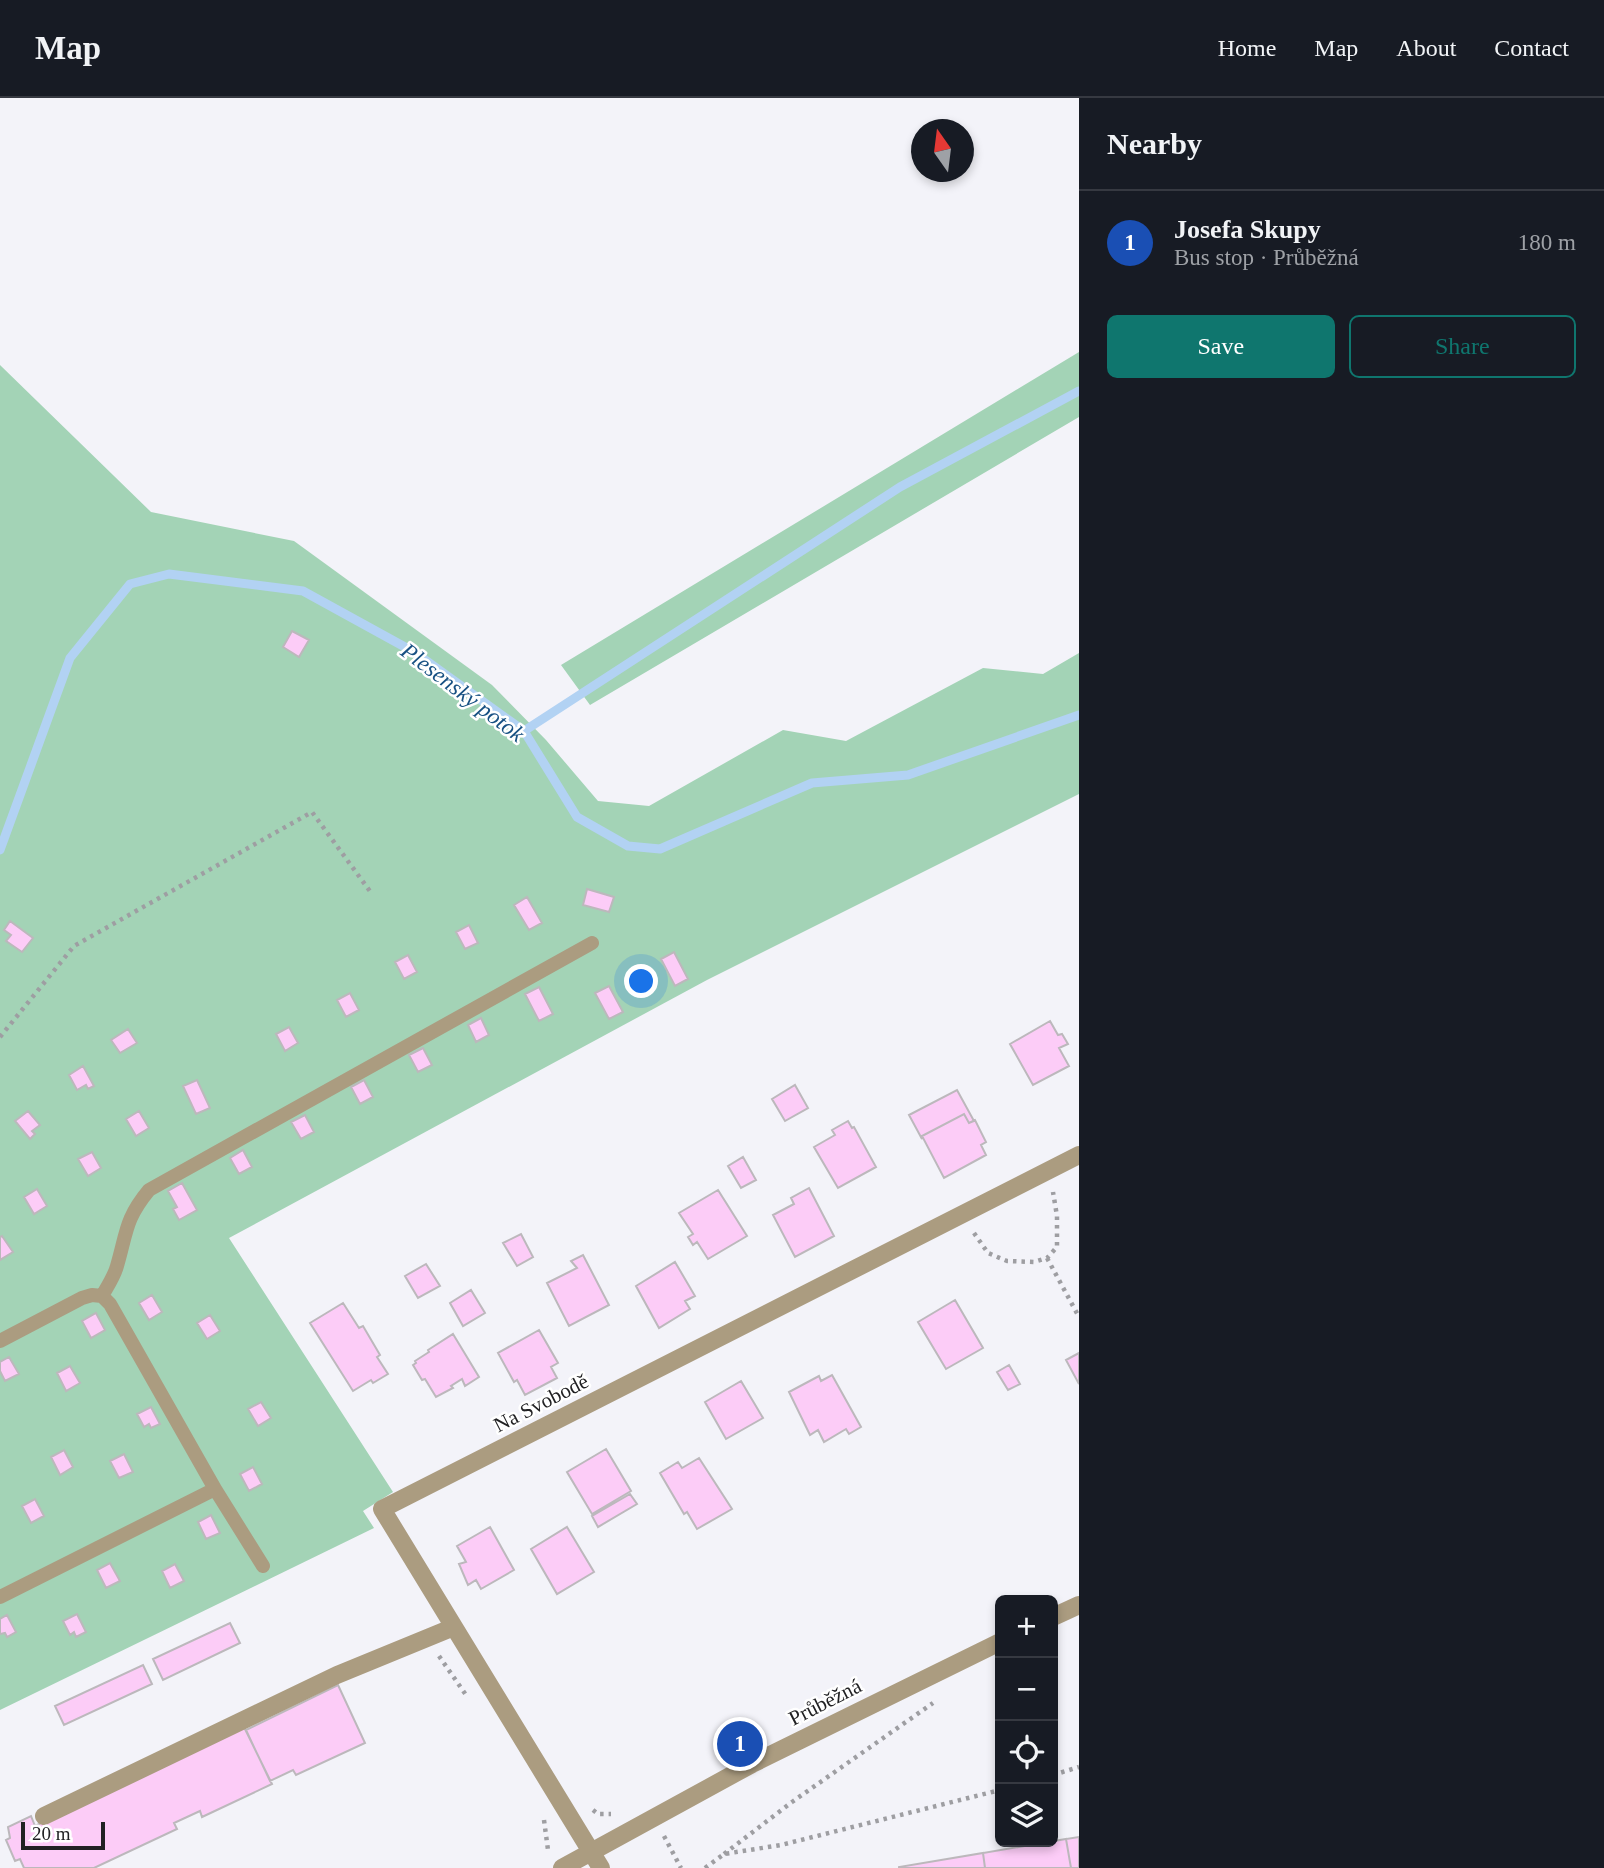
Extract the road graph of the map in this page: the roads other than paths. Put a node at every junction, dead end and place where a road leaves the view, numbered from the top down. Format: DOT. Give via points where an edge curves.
graph roads {
  1 [pos="592,943"];
  2 [pos="1079,1156"];
  3 [pos="102,1296"];
  4 [pos="0,1341"];
  5 [pos="215,1489"];
  6 [pos="262,1566"];
  7 [pos="0,1597"];
  8 [pos="1079,1605"];
  9 [pos="1058,1615"];
  10 [pos="454,1627"];
  11 [pos="995,1644"];
  12 [pos="44,1815"];
  13 [pos="596,1860"];
  14 [pos="562,1868"];
  1 -- 3 [label="lane" via="149,1190 134,1208 117,1268"];
  2 -- 10 [label="street, Na Svobodě" via="382,1510"];
  3 -- 4 [label="lane" via="82,1298"];
  3 -- 5 [label="lane"];
  5 -- 6 [label="lane"];
  5 -- 7 [label="lane"];
  8 -- 9 [label="street"];
  10 -- 12 [label="street" via="337,1675"];
  10 -- 13 [label="street, Na Svobodě"];
  11 -- 13 [label="street, Průběžná" via="752,1764"];
  13 -- 14 [label="street, Průběžná"];
}
